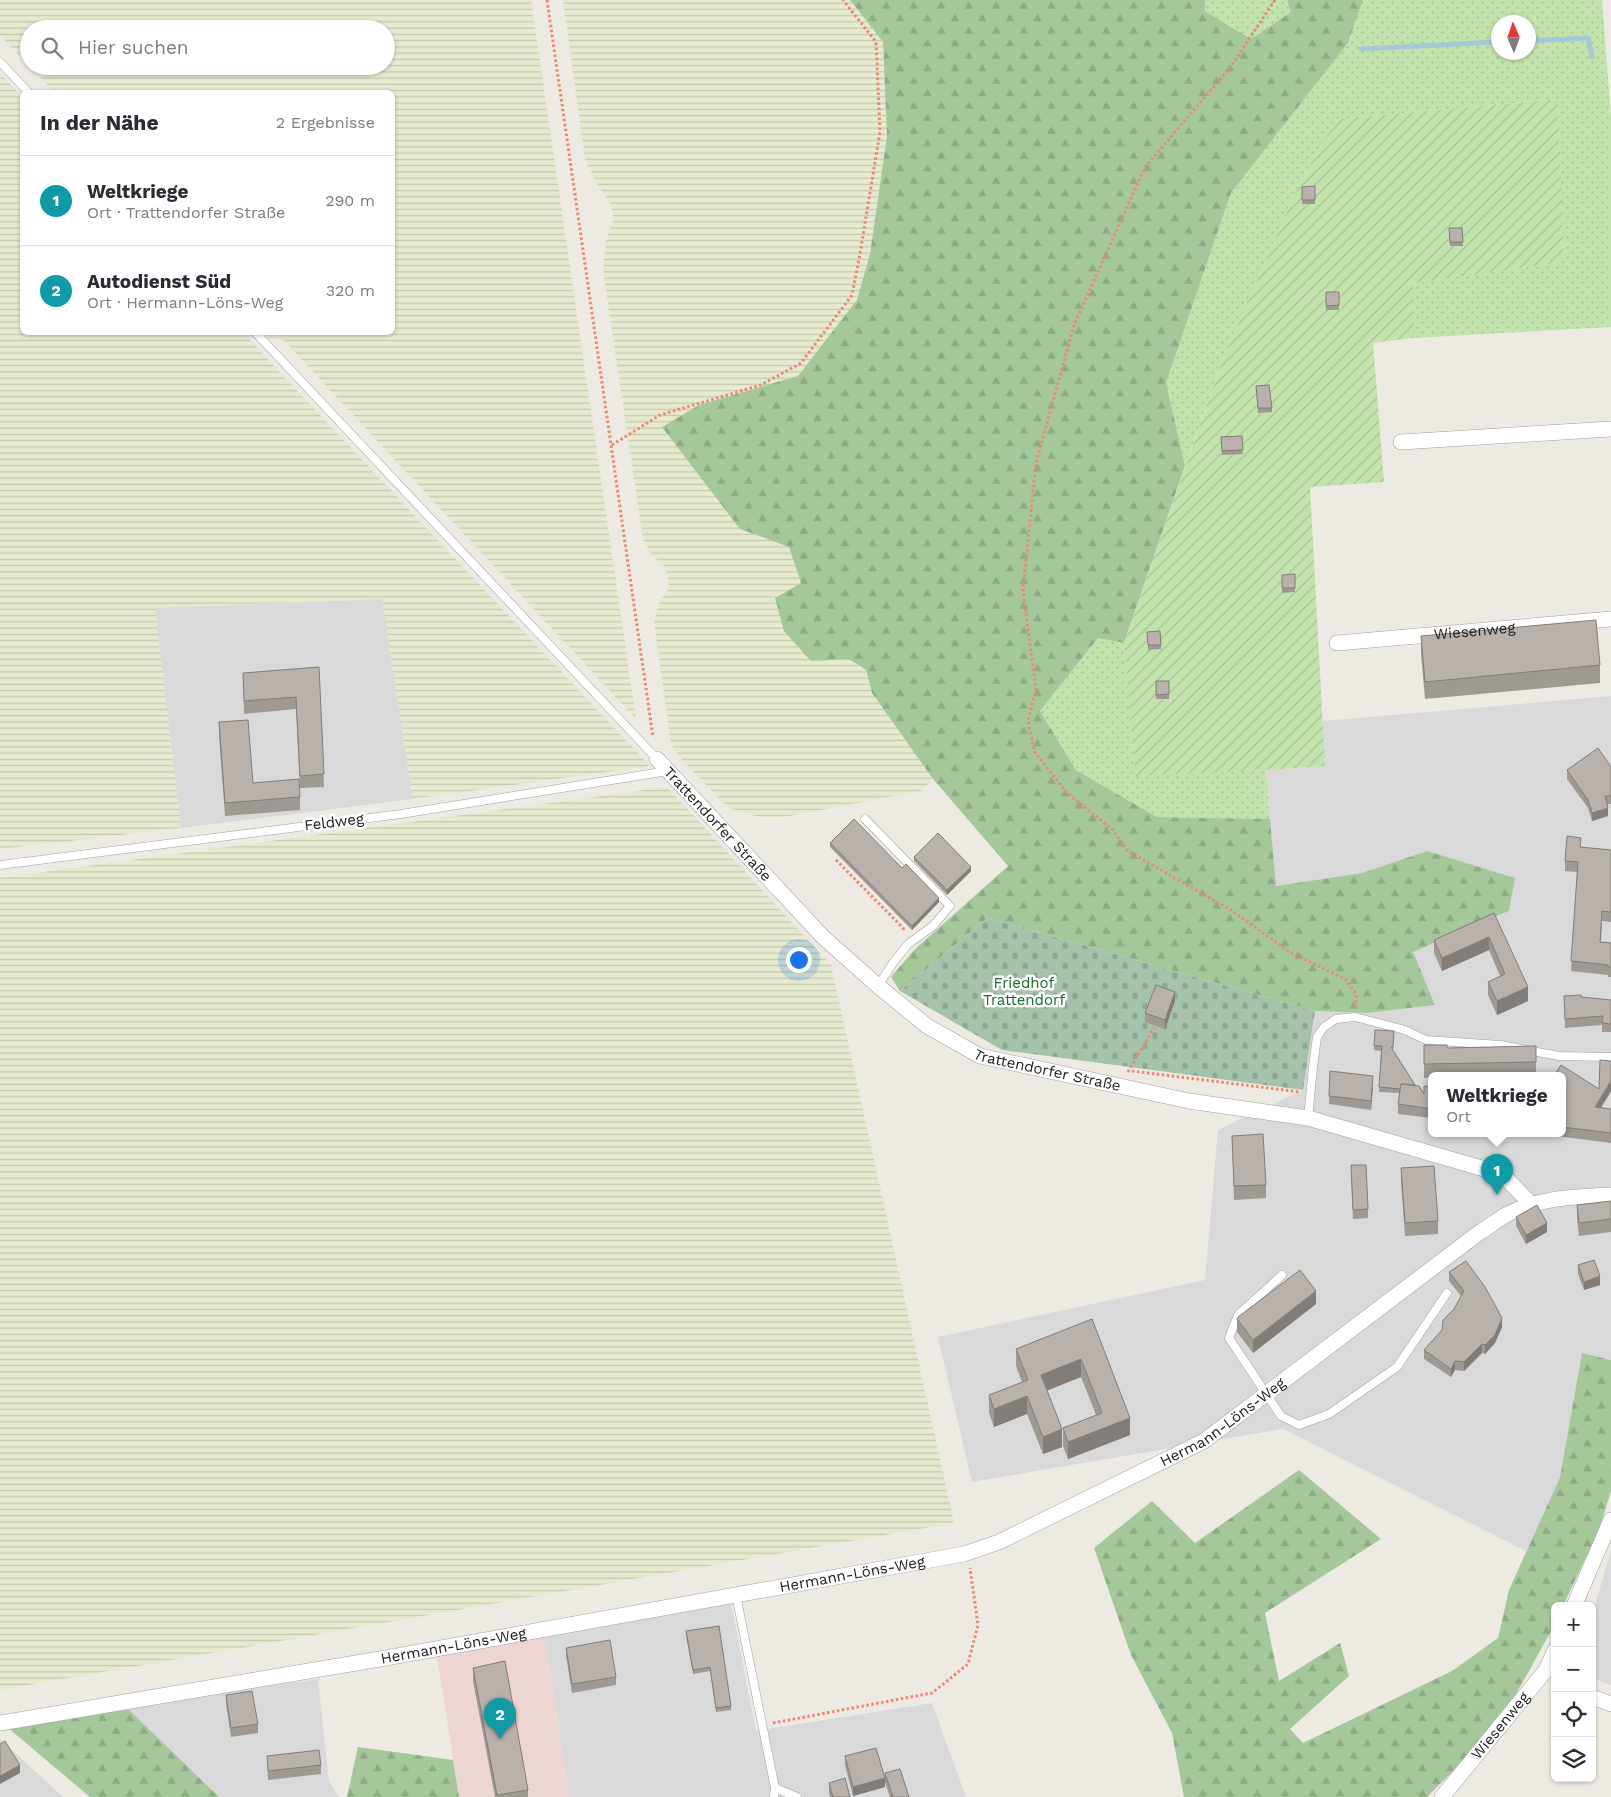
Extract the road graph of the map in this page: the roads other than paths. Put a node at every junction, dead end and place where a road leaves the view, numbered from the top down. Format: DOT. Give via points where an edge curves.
graph roads {
  1 [pos="0,62"];
  2 [pos="26,90"];
  3 [pos="258,335"];
  4 [pos="1611,429"];
  5 [pos="1401,442"];
  6 [pos="1611,619"];
  7 [pos="1337,642"];
  8 [pos="657,759"];
  9 [pos="668,771"];
  10 [pos="865,819"];
  11 [pos="0,864"];
  12 [pos="878,986"];
  13 [pos="1611,1057"];
  14 [pos="1308,1118"];
  15 [pos="1611,1195"];
  16 [pos="1532,1204"];
  17 [pos="1282,1275"];
  18 [pos="1447,1293"];
  19 [pos="1265,1395"];
  20 [pos="1611,1520"];
  21 [pos="736,1595"];
  22 [pos="1576,1602"];
  23 [pos="1550,1674"];
  24 [pos="1596,1699"];
  25 [pos="1611,1704"];
  26 [pos="0,1723"];
  27 [pos="775,1788"];
  28 [pos="774,1797"];
  29 [pos="797,1797"];
  30 [pos="1442,1797"];
  1 -- 2 [label="lane"];
  3 -- 8 [label="lane"];
  4 -- 5 [label="street"];
  6 -- 7 [label="street, Wiesenweg"];
  8 -- 9 [label="street, Trattendorfer Straße"];
  9 -- 11 [label="lane, Feldweg" via="401,814"];
  9 -- 12 [label="street, Trattendorfer Straße" via="823,937"];
  10 -- 12 [label="lane" via="950,906 934,926 908,944"];
  12 -- 14 [label="street, Trattendorfer Straße" via="927,1026 980,1056 1190,1101"];
  13 -- 14 [label="lane" via="1559,1056 1500,1045 1426,1040 1405,1030 1355,1017 1336,1019 1317,1037"];
  14 -- 16 [label="street, Trattendorfer Straße" via="1502,1174"];
  15 -- 16 [label="street, Hermann-Löns-Weg" via="1553,1199"];
  16 -- 19 [label="street, Hermann-Löns-Weg" via="1506,1215 1480,1232"];
  17 -- 19 [label="lane" via="1238,1315 1229,1338"];
  18 -- 19 [label="lane" via="1397,1367 1329,1414 1299,1425 1281,1416"];
  19 -- 21 [label="street, Hermann-Löns-Weg" via="1204,1441 999,1542 968,1553"];
  20 -- 22 [label="street"];
  21 -- 26 [label="street, Hermann-Löns-Weg"];
  21 -- 27 [label="lane"];
  23 -- 30 [label="street, Wiesenweg"];
  24 -- 25 [label="street"];
  27 -- 28 [label="lane"];
  27 -- 29 [label="lane"];
}
